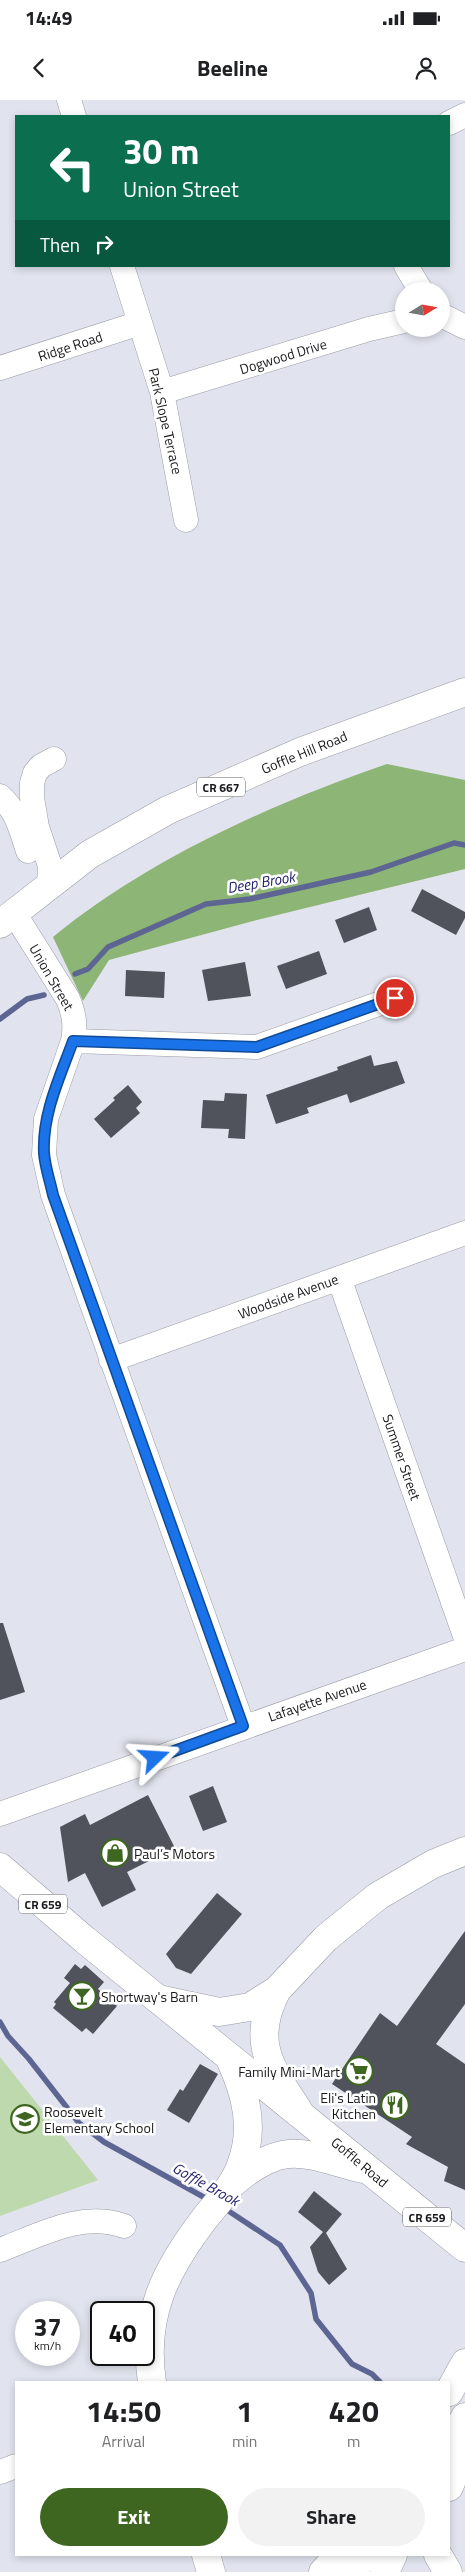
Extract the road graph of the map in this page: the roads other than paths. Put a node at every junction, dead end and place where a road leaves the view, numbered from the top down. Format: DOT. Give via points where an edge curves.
graph roads {
  1 [pos="69,100"];
  2 [pos="74,115"];
  3 [pos="465,115"];
  4 [pos="450,122"];
  5 [pos="122,267"];
  6 [pos="407,267"];
  7 [pos="416,282"];
  8 [pos="450,319"];
  9 [pos="140,323"];
  10 [pos="395,324"];
  11 [pos="465,327"];
  12 [pos="0,368"];
  13 [pos="162,392"];
  14 [pos="186,520"];
  15 [pos="465,692"];
  16 [pos="54,759"];
  17 [pos="0,796"];
  18 [pos="49,886"];
  19 [pos="7,918"];
  20 [pos="395,998"];
  21 [pos="73,1041"];
  22 [pos="465,1233"];
  23 [pos="339,1278"];
  24 [pos="111,1360"];
  25 [pos="465,1636"];
  26 [pos="465,1649"];
  27 [pos="243,1726"];
  28 [pos="0,1814"];
  29 [pos="465,1851"];
  30 [pos="0,1867"];
  31 [pos="277,1990"];
  32 [pos="158,1999"];
  33 [pos="230,2058"];
  34 [pos="298,2110"];
  35 [pos="369,2171"];
  36 [pos="222,2197"];
  37 [pos="124,2226"];
  38 [pos="465,2248"];
  39 [pos="0,2250"];
  40 [pos="152,2381"];
  41 [pos="465,2417"];
  42 [pos="450,2444"];
  43 [pos="465,2448"];
  44 [pos="15,2466"];
  45 [pos="0,2472"];
  46 [pos="450,2486"];
  47 [pos="206,2556"];
  48 [pos="338,2556"];
  49 [pos="363,2556"];
  50 [pos="393,2556"];
  51 [pos="430,2556"];
  52 [pos="439,2556"];
  53 [pos="211,2572"];
  54 [pos="323,2572"];
  55 [pos="355,2572"];
  56 [pos="385,2572"];
  57 [pos="427,2572"];
  58 [pos="448,2572"];
  1 -- 2 [label="street"];
  3 -- 4 [label="street"];
  5 -- 9 [label="street, Park Slope Terrace"];
  6 -- 7 [label="street"];
  8 -- 11 [label="street"];
  9 -- 12 [label="street, Ridge Road"];
  9 -- 13 [label="street, Park Slope Terrace"];
  10 -- 13 [label="street, Dogwood Drive"];
  13 -- 14 [label="street, Park Slope Terrace"];
  15 -- 18 [label="main road, Goffle Hill Road / CR 667" via="300,752 168,810 90,854"];
  16 -- 18 [label="street" via="41,766 32,783 37,827 50,866"];
  17 -- 18 [label="street" via="18,820 34,868"];
  18 -- 19 [label="main road, Goffle Hill Road / CR 667"];
  19 -- 21 [label="street, Union Street" via="68,999 74,1014"];
  20 -- 21 [label="street" via="257,1047"];
  21 -- 24 [label="street, Union Street" via="46,1119 44,1155 53,1195"];
  22 -- 23 [label="street, Woodside Avenue"];
  23 -- 24 [label="street, Woodside Avenue"];
  23 -- 25 [label="street, Summer Street"];
  24 -- 27 [label="street, Union Street"];
  26 -- 27 [label="street, Lafayette Avenue"];
  27 -- 28 [label="street, Lafayette Avenue"];
  29 -- 31 [label="main road" via="433,1864 378,1896 326,1938"];
  30 -- 32 [label="main road, Goffle Road / CR 659"];
  31 -- 32 [label="main road" via="250,2007 235,2012 199,2010"];
  31 -- 34 [label="main road" via="267,2009 263,2027 264,2047 271,2066"];
  32 -- 33 [label="main road, Goffle Road / CR 659"];
  33 -- 34 [label="main road, Goffle Road / CR 659"];
  33 -- 36 [label="main road" via="246,2101 249,2122 241,2166"];
  34 -- 35 [label="main road, Goffle Road / CR 659"];
  35 -- 36 [label="main road" via="289,2153 264,2159"];
  35 -- 38 [label="main road, Goffle Road / CR 659"];
  36 -- 40 [label="main road" via="186,2242 162,2286 149,2338"];
  37 -- 39 [label="street" via="101,2220 76,2223"];
  41 -- 42 [label="main road"];
  43 -- 46 [label="main road"];
  44 -- 45 [label="street"];
  47 -- 53 [label="main road"];
  48 -- 54 [label="main road"];
  49 -- 55 [label="main road"];
  50 -- 56 [label="main road"];
  51 -- 57 [label="main road"];
  52 -- 58 [label="main road"];
}
